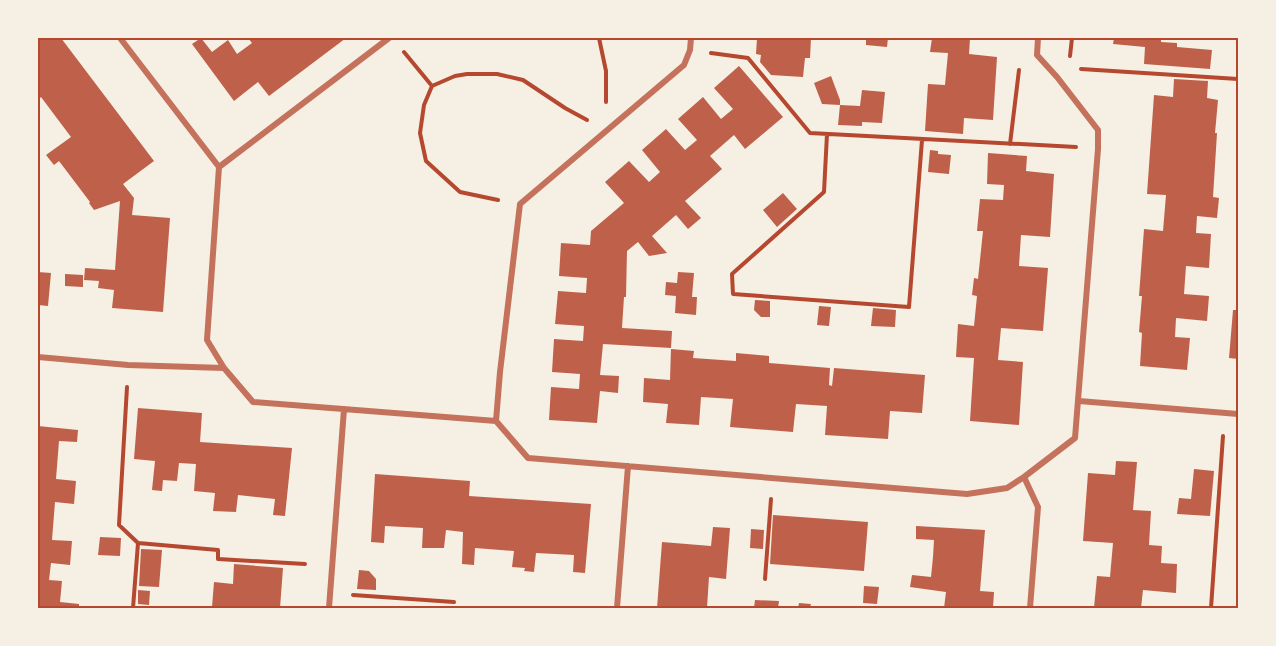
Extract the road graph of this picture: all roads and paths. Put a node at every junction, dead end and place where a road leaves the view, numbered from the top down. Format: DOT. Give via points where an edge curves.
graph roads {
  1 [pos="120,38"];
  2 [pos="389,38"];
  3 [pos="599,38"];
  4 [pos="691,38"];
  5 [pos="1038,38"];
  6 [pos="1072,38"];
  7 [pos="399,46"];
  8 [pos="690,50"];
  9 [pos="1037,55"];
  10 [pos="1069,69"];
  11 [pos="1057,77"];
  12 [pos="1239,79"];
  13 [pos="432,86"];
  14 [pos="606,130"];
  15 [pos="827,134"];
  16 [pos="922,140"];
  17 [pos="1010,144"];
  18 [pos="1098,148"];
  19 [pos="219,167"];
  20 [pos="520,204"];
  21 [pos="38,357"];
  22 [pos="128,365"];
  23 [pos="224,368"];
  24 [pos="1079,401"];
  25 [pos="344,409"];
  26 [pos="1225,413"];
  27 [pos="1239,414"];
  28 [pos="496,421"];
  29 [pos="628,466"];
  30 [pos="1024,477"];
  31 [pos="772,478"];
  32 [pos="138,543"];
  33 [pos="304,564"];
  34 [pos="765,579"];
  35 [pos="330,593"];
  36 [pos="454,602"];
  37 [pos="133,609"];
  38 [pos="329,609"];
  39 [pos="617,609"];
  40 [pos="1030,609"];
  41 [pos="1211,609"];
  1 -- 19 [label="street"];
  2 -- 19 [label="street"];
  3 -- 14 [label="path" via="606,71"];
  4 -- 8 [label="street"];
  5 -- 9 [label="street"];
  6 -- 10 [label="path"];
  7 -- 13 [label="path"];
  8 -- 14 [label="street" via="684,65"];
  8 -- 15 [label="path" via="748,58 810,133"];
  9 -- 11 [label="street"];
  9 -- 17 [label="path" via="1020,63"];
  10 -- 11 [label="path"];
  10 -- 12 [label="path"];
  11 -- 18 [label="street" via="1098,130"];
  13 -- 14 [label="path" via="467,74 497,74 523,80"];
  13 -- 20 [label="path" via="424,105 420,133 426,161 460,192"];
  14 -- 20 [label="street"];
  15 -- 16 [label="path"];
  15 -- 16 [label="path" via="824,192 732,274 733,294 909,308"];
  16 -- 17 [label="path"];
  17 -- 18 [label="path"];
  18 -- 24 [label="street"];
  19 -- 23 [label="street" via="207,340"];
  20 -- 28 [label="street"];
  21 -- 22 [label="street"];
  22 -- 23 [label="street"];
  22 -- 32 [label="path" via="119,525"];
  23 -- 25 [label="street" via="253,402"];
  24 -- 26 [label="street"];
  24 -- 30 [label="street" via="1075,438"];
  25 -- 28 [label="street"];
  25 -- 35 [label="street"];
  26 -- 27 [label="street"];
  26 -- 41 [label="path"];
  28 -- 29 [label="street" via="528,458"];
  29 -- 31 [label="street"];
  29 -- 39 [label="street"];
  30 -- 31 [label="street" via="1007,488 967,494"];
  30 -- 40 [label="street" via="1038,507"];
  31 -- 34 [label="path"];
  32 -- 33 [label="path" via="218,550 218,559"];
  32 -- 37 [label="path"];
  35 -- 36 [label="path"];
  35 -- 38 [label="street"];
}
